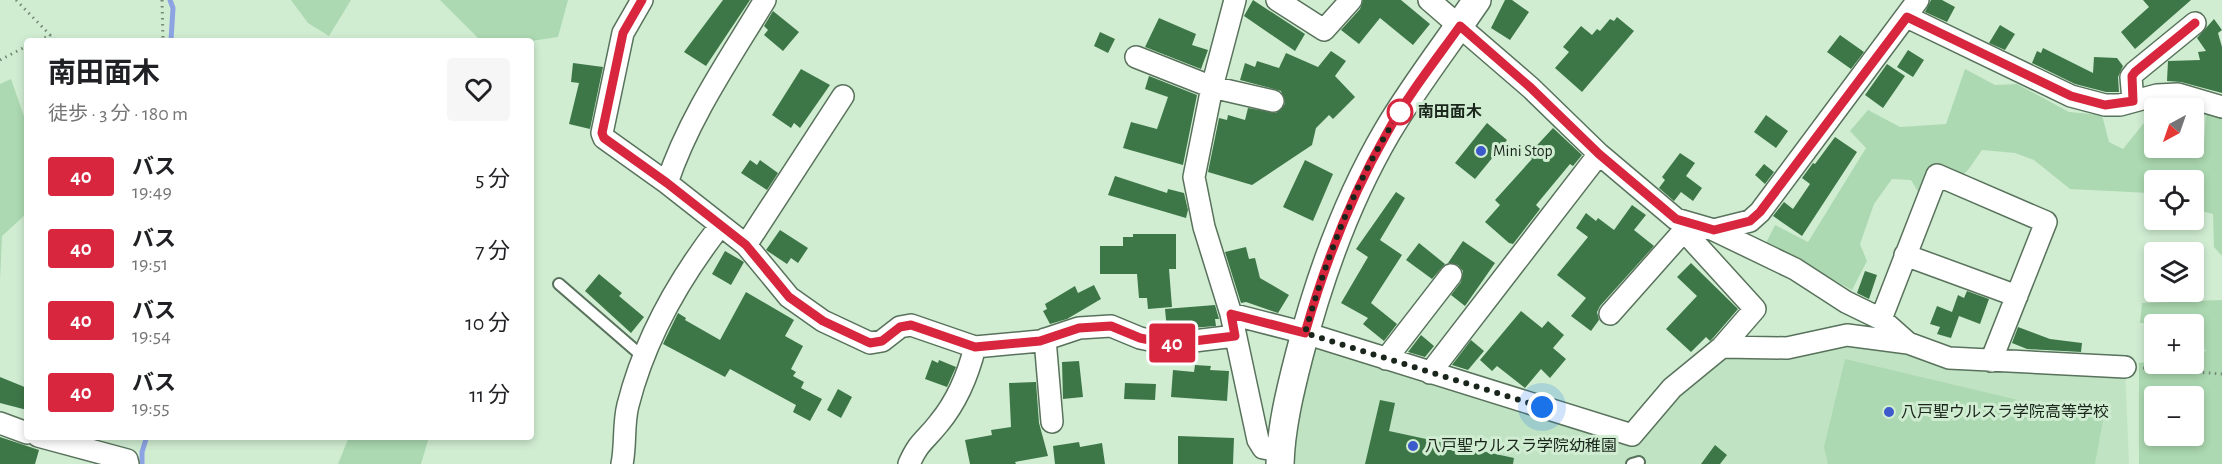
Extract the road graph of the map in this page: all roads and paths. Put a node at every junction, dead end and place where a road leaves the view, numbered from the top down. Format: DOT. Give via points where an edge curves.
graph roads {
  1 [pos="16,0"];
  2 [pos="162,0"];
  3 [pos="642,0"];
  4 [pos="765,0"];
  5 [pos="1277,0"];
  6 [pos="1352,0"];
  7 [pos="1429,0"];
  8 [pos="1478,0"];
  9 [pos="1233,1"];
  10 [pos="1913,9"];
  11 [pos="2195,23"];
  12 [pos="1460,26"];
  13 [pos="52,34"];
  14 [pos="43,38"];
  15 [pos="54,38"];
  16 [pos="162,38"];
  17 [pos="24,48"];
  18 [pos="1136,57"];
  19 [pos="0,60"];
  20 [pos="1212,87"];
  21 [pos="843,96"];
  22 [pos="1273,101"];
  23 [pos="2133,101"];
  24 [pos="2222,107"];
  25 [pos="1599,154"];
  26 [pos="667,183"];
  27 [pos="720,226"];
  28 [pos="1687,228"];
  29 [pos="1714,230"];
  30 [pos="746,245"];
  31 [pos="1905,255"];
  32 [pos="1451,275"];
  33 [pos="559,284"];
  34 [pos="2017,296"];
  35 [pos="1231,314"];
  36 [pos="1610,314"];
  37 [pos="1881,319"];
  38 [pos="1305,333"];
  39 [pos="1235,336"];
  40 [pos="1045,339"];
  41 [pos="1908,343"];
  42 [pos="975,347"];
  43 [pos="1722,347"];
  44 [pos="642,356"];
  45 [pos="1386,359"];
  46 [pos="1991,361"];
  47 [pos="2124,367"];
  48 [pos="1430,373"];
  49 [pos="2222,374"];
  50 [pos="1052,422"];
  51 [pos="0,423"];
  52 [pos="24,432"];
  53 [pos="53,440"];
  54 [pos="1280,458"];
  55 [pos="128,464"];
  56 [pos="622,464"];
  57 [pos="909,464"];
  1 -- 13 [label="path"];
  2 -- 16 [label="path"];
  3 -- 26 [label="street" via="623,33 602,133 624,155"];
  4 -- 26 [label="street" via="720,73 674,161"];
  5 -- 6 [label="street" via="1324,30"];
  7 -- 12 [label="street"];
  8 -- 12 [label="street"];
  9 -- 20 [label="street"];
  10 -- 23 [label="street" via="2071,96 2105,105"];
  10 -- 29 [label="street" via="1760,212 1750,221"];
  11 -- 23 [label="street" via="2135,72"];
  12 -- 25 [label="street"];
  12 -- 38 [label="street" via="1387,132 1348,207"];
  13 -- 14 [label="path"];
  13 -- 15 [label="path"];
  17 -- 19 [label="path"];
  18 -- 20 [label="street"];
  20 -- 22 [label="street"];
  20 -- 35 [label="street" via="1194,177 1204,226"];
  21 -- 30 [label="street"];
  23 -- 24 [label="street" via="2178,94"];
  25 -- 28 [label="street"];
  25 -- 48 [label="street"];
  26 -- 27 [label="street"];
  27 -- 30 [label="street"];
  27 -- 44 [label="street" via="669,299"];
  28 -- 29 [label="street"];
  28 -- 36 [label="street"];
  28 -- 43 [label="street" via="1755,309"];
  29 -- 37 [label="street" via="1795,269"];
  30 -- 42 [label="street" via="789,297 850,335 870,343 911,325"];
  31 -- 34 [label="street"];
  31 -- 34 [label="street" via="1937,175 2046,222"];
  31 -- 37 [label="street"];
  32 -- 45 [label="street"];
  33 -- 44 [label="lane"];
  34 -- 46 [label="street"];
  35 -- 38 [label="street"];
  35 -- 39 [label="street"];
  37 -- 41 [label="street"];
  38 -- 45 [label="street"];
  38 -- 54 [label="street"];
  39 -- 40 [label="street" via="1169,344 1111,326 1079,328"];
  39 -- 54 [label="street" via="1258,440 1263,448"];
  40 -- 42 [label="street"];
  40 -- 50 [label="street"];
  41 -- 43 [label="street" via="1847,335 1787,348"];
  41 -- 46 [label="street" via="1949,358"];
  42 -- 57 [label="street" via="956,400 918,444"];
  43 -- 48 [label="street" via="1672,388 1632,435"];
  44 -- 56 [label="street" via="627,407"];
  45 -- 48 [label="street"];
  46 -- 47 [label="street"];
  47 -- 49 [label="path"];
  51 -- 52 [label="street"];
  53 -- 55 [label="street" via="126,460"];
}
